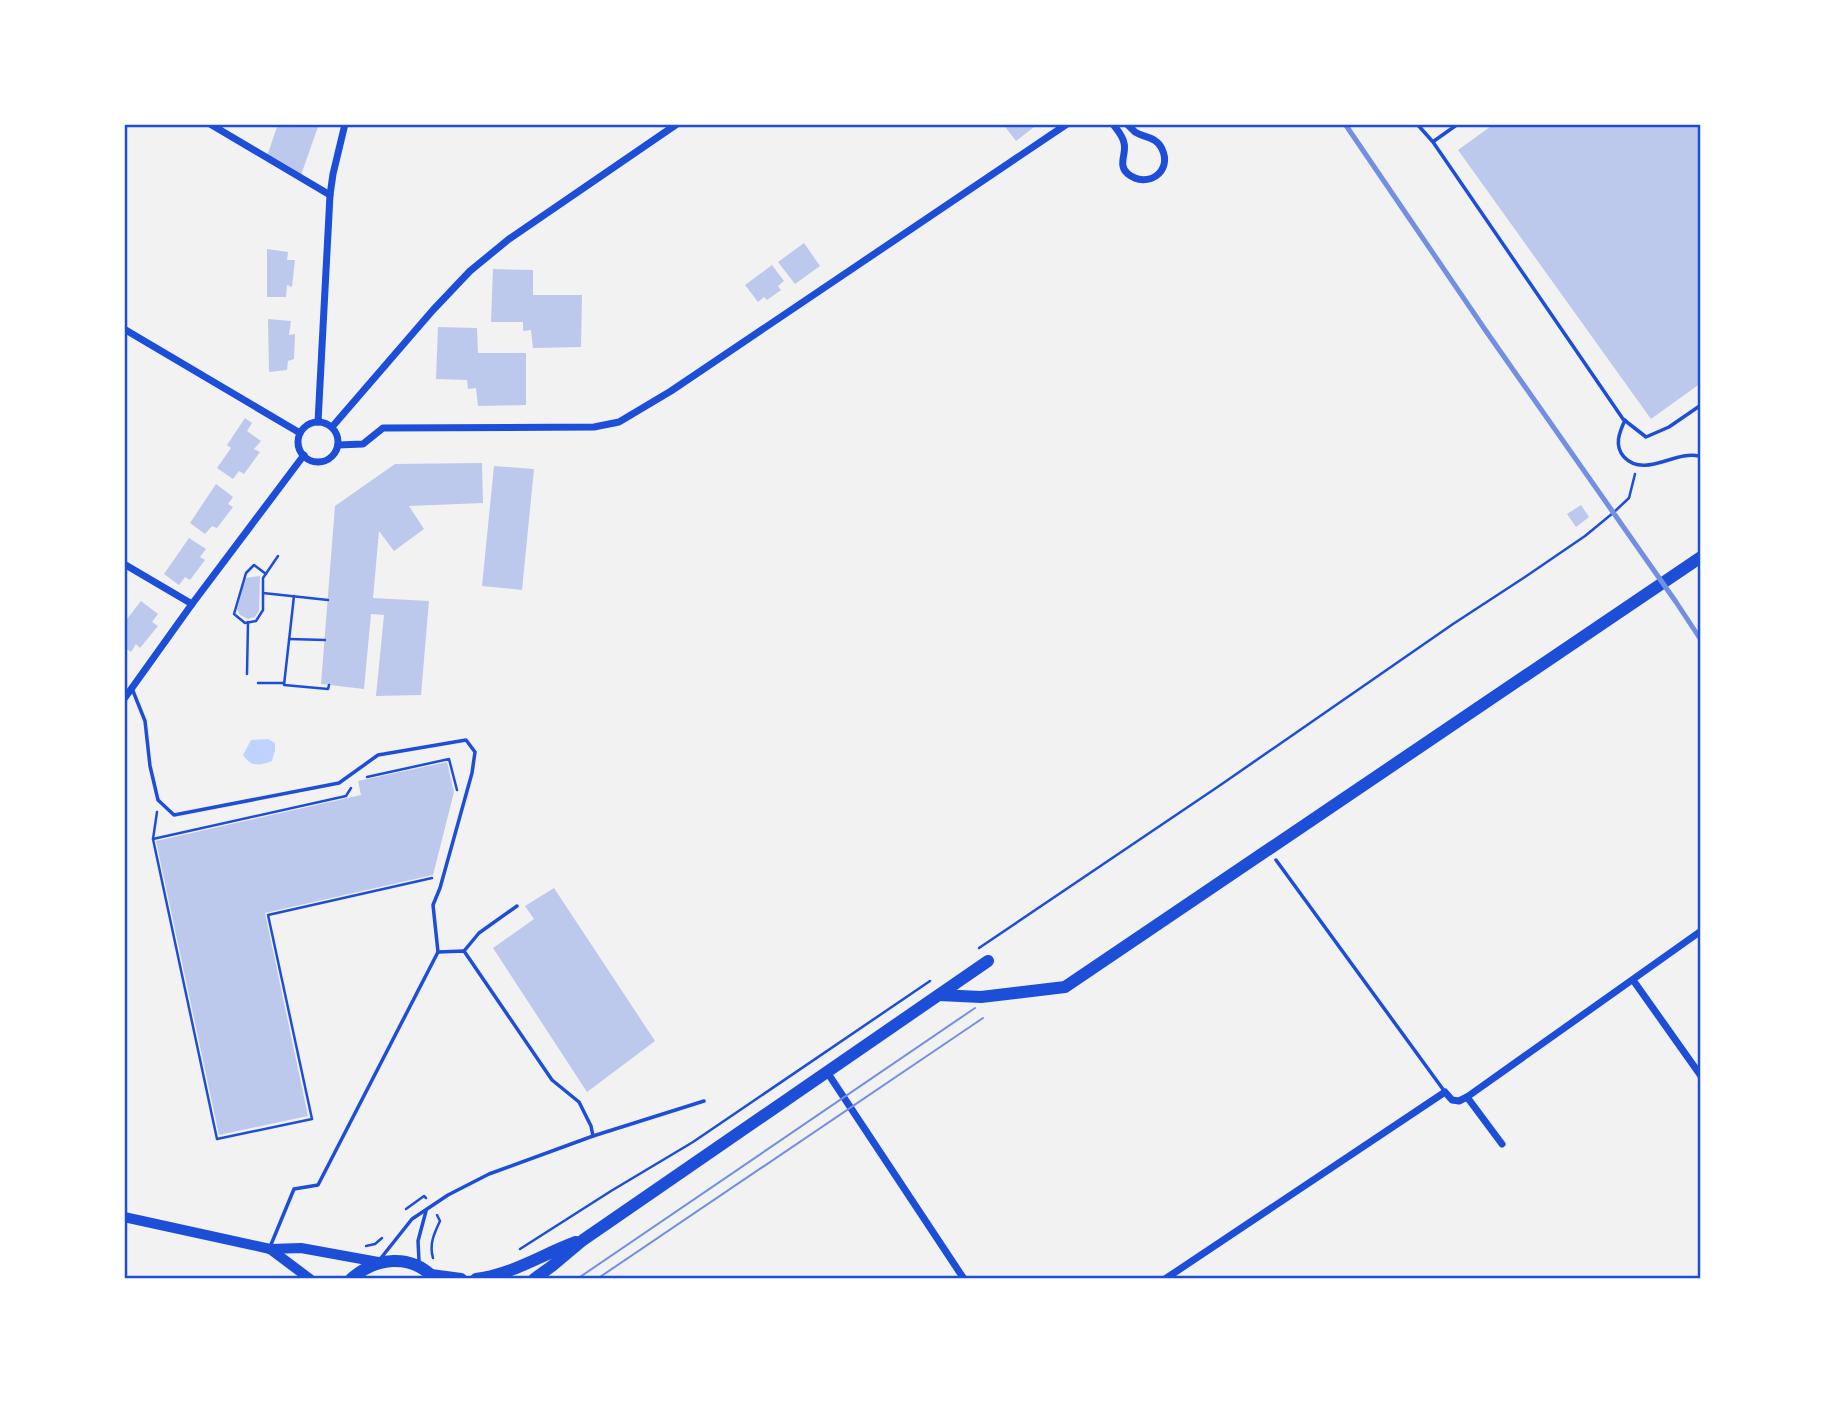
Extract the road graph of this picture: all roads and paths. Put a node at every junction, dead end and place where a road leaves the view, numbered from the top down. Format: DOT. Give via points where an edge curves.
graph roads {
  1 [pos="210,124"];
  2 [pos="345,124"];
  3 [pos="677,124"];
  4 [pos="1067,124"];
  5 [pos="1113,124"];
  6 [pos="1127,124"];
  7 [pos="1417,124"];
  8 [pos="1458,124"];
  9 [pos="1433,142"];
  10 [pos="330,195"];
  11 [pos="124,329"];
  12 [pos="1701,405"];
  13 [pos="1625,420"];
  14 [pos="318,422"];
  15 [pos="331,427"];
  16 [pos="300,433"];
  17 [pos="338,445"];
  18 [pos="304,456"];
  19 [pos="1699,456"];
  20 [pos="1637,465"];
  21 [pos="278,556"];
  22 [pos="1701,557"];
  23 [pos="124,564"];
  24 [pos="266,574"];
  25 [pos="263,593"];
  26 [pos="294,596"];
  27 [pos="328,600"];
  28 [pos="192,604"];
  29 [pos="248,622"];
  30 [pos="289,639"];
  31 [pos="325,640"];
  32 [pos="247,674"];
  33 [pos="258,683"];
  34 [pos="284,683"];
  35 [pos="328,685"];
  36 [pos="132,689"];
  37 [pos="124,699"];
  38 [pos="357,779"];
  39 [pos="351,788"];
  40 [pos="457,791"];
  41 [pos="158,800"];
  42 [pos="153,839"];
  43 [pos="1276,860"];
  44 [pos="435,878"];
  45 [pos="517,906"];
  46 [pos="1701,931"];
  47 [pos="977,950"];
  48 [pos="464,951"];
  49 [pos="438,952"];
  50 [pos="988,961"];
  51 [pos="1633,980"];
  52 [pos="931,981"];
  53 [pos="939,995"];
  54 [pos="827,1073"];
  55 [pos="1701,1076"];
  56 [pos="1445,1092"];
  57 [pos="1467,1097"];
  58 [pos="704,1101"];
  59 [pos="593,1136"];
  60 [pos="1503,1144"];
  61 [pos="424,1196"];
  62 [pos="427,1209"];
  63 [pos="402,1214"];
  64 [pos="124,1217"];
  65 [pos="440,1221"];
  66 [pos="386,1235"];
  67 [pos="583,1240"];
  68 [pos="363,1247"];
  69 [pos="270,1249"];
  70 [pos="517,1251"];
  71 [pos="378,1262"];
  72 [pos="431,1270"];
  73 [pos="310,1279"];
  74 [pos="351,1279"];
  75 [pos="461,1279"];
  76 [pos="477,1279"];
  77 [pos="534,1279"];
  78 [pos="964,1279"];
  79 [pos="1165,1279"];
  1 -- 10 [label="street"];
  2 -- 10 [label="street"];
  3 -- 15 [label="street" via="509,239 470,271"];
  4 -- 17 [label="street" via="619,422 383,428 363,444"];
  5 -- 6 [label="street" via="1124,141 1126,173 1153,179 1161,173 1164,151 1158,142"];
  7 -- 9 [label="lane"];
  8 -- 9 [label="lane"];
  9 -- 13 [label="lane"];
  10 -- 14 [label="street"];
  11 -- 16 [label="street"];
  12 -- 13 [label="lane" via="1646,437"];
  13 -- 20 [label="lane" via="1618,449"];
  14 -- 15 [label="street"];
  14 -- 16 [label="street"];
  15 -- 17 [label="street"];
  16 -- 18 [label="street"];
  17 -- 18 [label="street" via="324,461"];
  18 -- 28 [label="street"];
  19 -- 20 [label="lane"];
  20 -- 47 [label="path" via="1629,498 1585,536"];
  21 -- 24 [label="path"];
  22 -- 53 [label="main road" via="1065,987 981,996"];
  23 -- 28 [label="street"];
  24 -- 25 [label="path"];
  24 -- 29 [label="path" via="254,565 246,573 234,614"];
  25 -- 26 [label="path"];
  25 -- 29 [label="path" via="263,610 256,621"];
  26 -- 27 [label="path"];
  26 -- 30 [label="path"];
  28 -- 36 [label="street"];
  29 -- 32 [label="path"];
  30 -- 31 [label="path"];
  30 -- 34 [label="path"];
  33 -- 34 [label="path"];
  34 -- 35 [label="path" via="328,689"];
  36 -- 37 [label="street"];
  36 -- 41 [label="lane" via="145,721"];
  38 -- 40 [label="path" via="449,759"];
  39 -- 42 [label="path" via="346,796"];
  41 -- 42 [label="path"];
  41 -- 49 [label="lane" via="174,815 269,797 339,783 377,755 466,740 475,752 472,773 433,905"];
  42 -- 44 [label="path" via="217,1139 312,1119 268,915"];
  43 -- 56 [label="lane"];
  45 -- 48 [label="lane" via="479,933"];
  46 -- 51 [label="street"];
  48 -- 49 [label="lane"];
  48 -- 59 [label="lane" via="552,1080 579,1102"];
  49 -- 69 [label="lane" via="318,1185 294,1189"];
  50 -- 53 [label="main road"];
  51 -- 55 [label="street"];
  51 -- 57 [label="street"];
  52 -- 70 [label="path" via="693,1142"];
  53 -- 54 [label="main road"];
  54 -- 67 [label="main road"];
  54 -- 78 [label="street"];
  56 -- 57 [label="street" via="1452,1100"];
  56 -- 79 [label="street"];
  57 -- 60 [label="street"];
  58 -- 59 [label="lane"];
  59 -- 62 [label="lane" via="489,1174"];
  61 -- 63 [label="path"];
  62 -- 71 [label="lane" via="407,1225"];
  62 -- 72 [label="lane" via="419,1264"];
  64 -- 69 [label="street"];
  65 -- 72 [label="path" via="432,1238"];
  66 -- 68 [label="path"];
  67 -- 76 [label="main road"];
  67 -- 77 [label="main road"];
  69 -- 71 [label="street" via="301,1248"];
  69 -- 73 [label="street"];
  71 -- 72 [label="main road" via="396,1260"];
  71 -- 74 [label="main road"];
  72 -- 75 [label="main road"];
}
